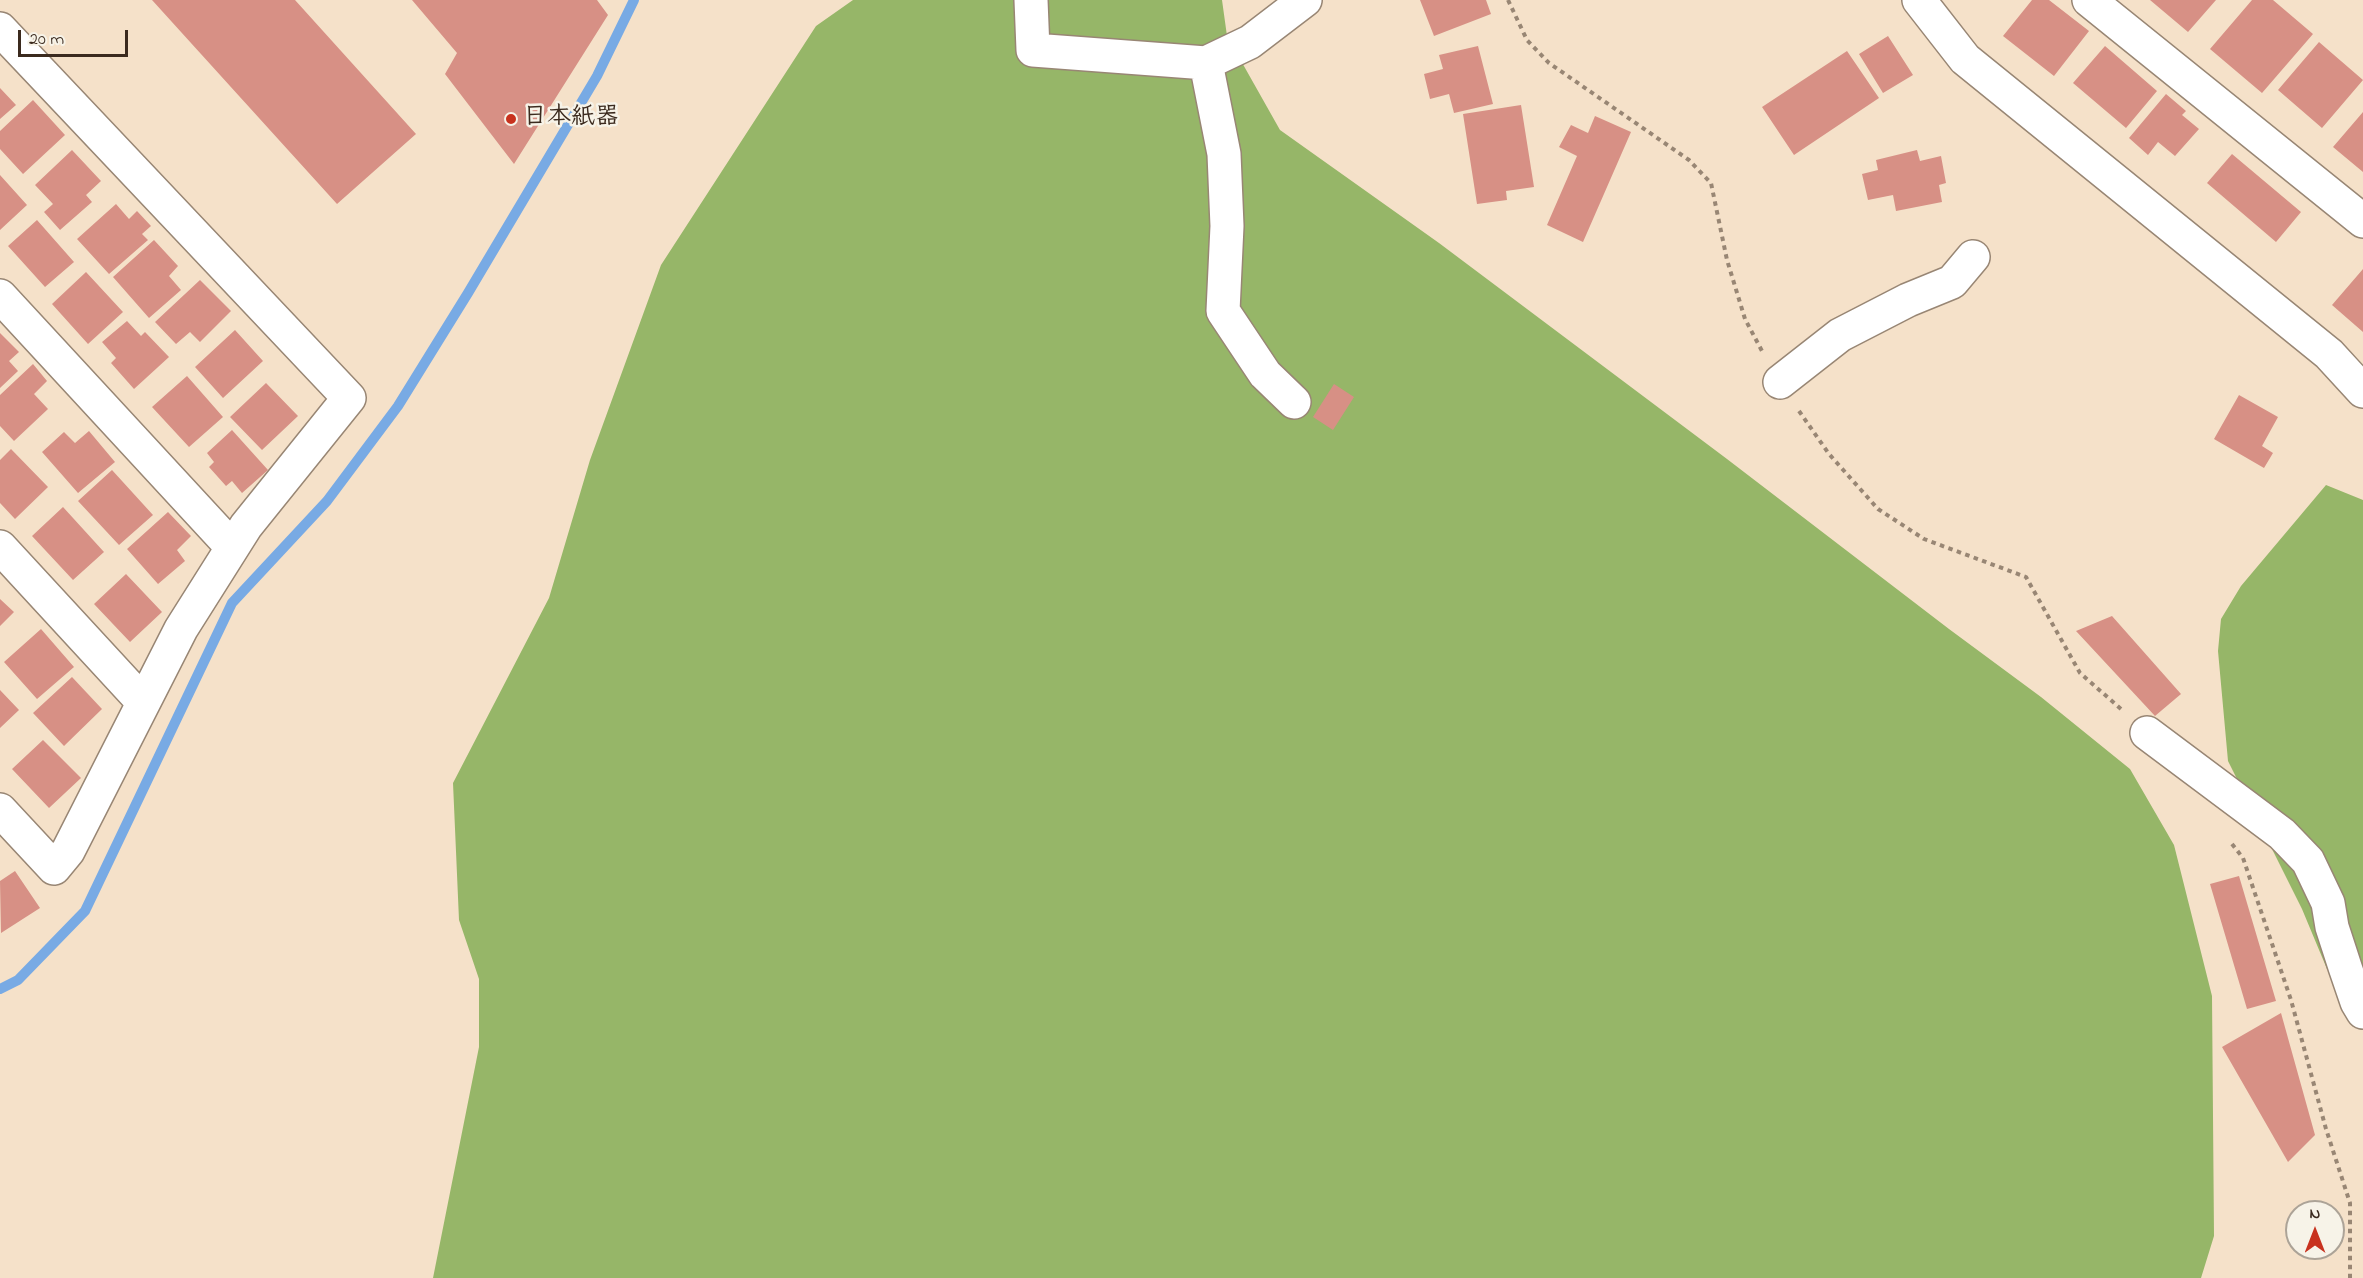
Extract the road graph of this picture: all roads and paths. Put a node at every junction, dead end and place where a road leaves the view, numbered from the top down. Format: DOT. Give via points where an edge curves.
graph roads {
  1 [pos="1031,0"];
  2 [pos="1305,0"];
  3 [pos="1508,0"];
  4 [pos="1919,0"];
  5 [pos="2089,0"];
  6 [pos="0,29"];
  7 [pos="1206,63"];
  8 [pos="2363,221"];
  9 [pos="1973,257"];
  10 [pos="0,296"];
  11 [pos="1780,382"];
  12 [pos="2363,392"];
  13 [pos="1294,402"];
  14 [pos="0,547"];
  15 [pos="232,547"];
  16 [pos="143,702"];
  17 [pos="2147,733"];
  18 [pos="5,824"];
  19 [pos="2229,839"];
  20 [pos="2354,965"];
  21 [pos="2363,1012"];
  22 [pos="2350,1278"];
  1 -- 7 [label="street" via="1033,50"];
  2 -- 7 [label="street" via="1251,42"];
  3 -- 11 [label="path" via="1527,40 1549,63 1689,160 1711,183 1727,260 1745,319"];
  4 -- 12 [label="street" via="1965,58 2329,354"];
  5 -- 8 [label="street"];
  6 -- 15 [label="street" via="349,398"];
  7 -- 13 [label="street" via="1224,154 1227,226 1223,311 1265,374"];
  9 -- 11 [label="street" via="1952,282 1840,335"];
  10 -- 15 [label="street"];
  11 -- 17 [label="path" via="1829,454 1878,509 1924,540 2025,577 2080,673"];
  14 -- 16 [label="street"];
  15 -- 16 [label="street" via="181,629"];
  16 -- 18 [label="street" via="68,851 54,868"];
  17 -- 20 [label="street" via="2282,834 2308,861 2328,903 2332,927"];
  19 -- 22 [label="path" via="2243,858 2287,989 2350,1203"];
  20 -- 21 [label="street" via="2356,1002"];
}
